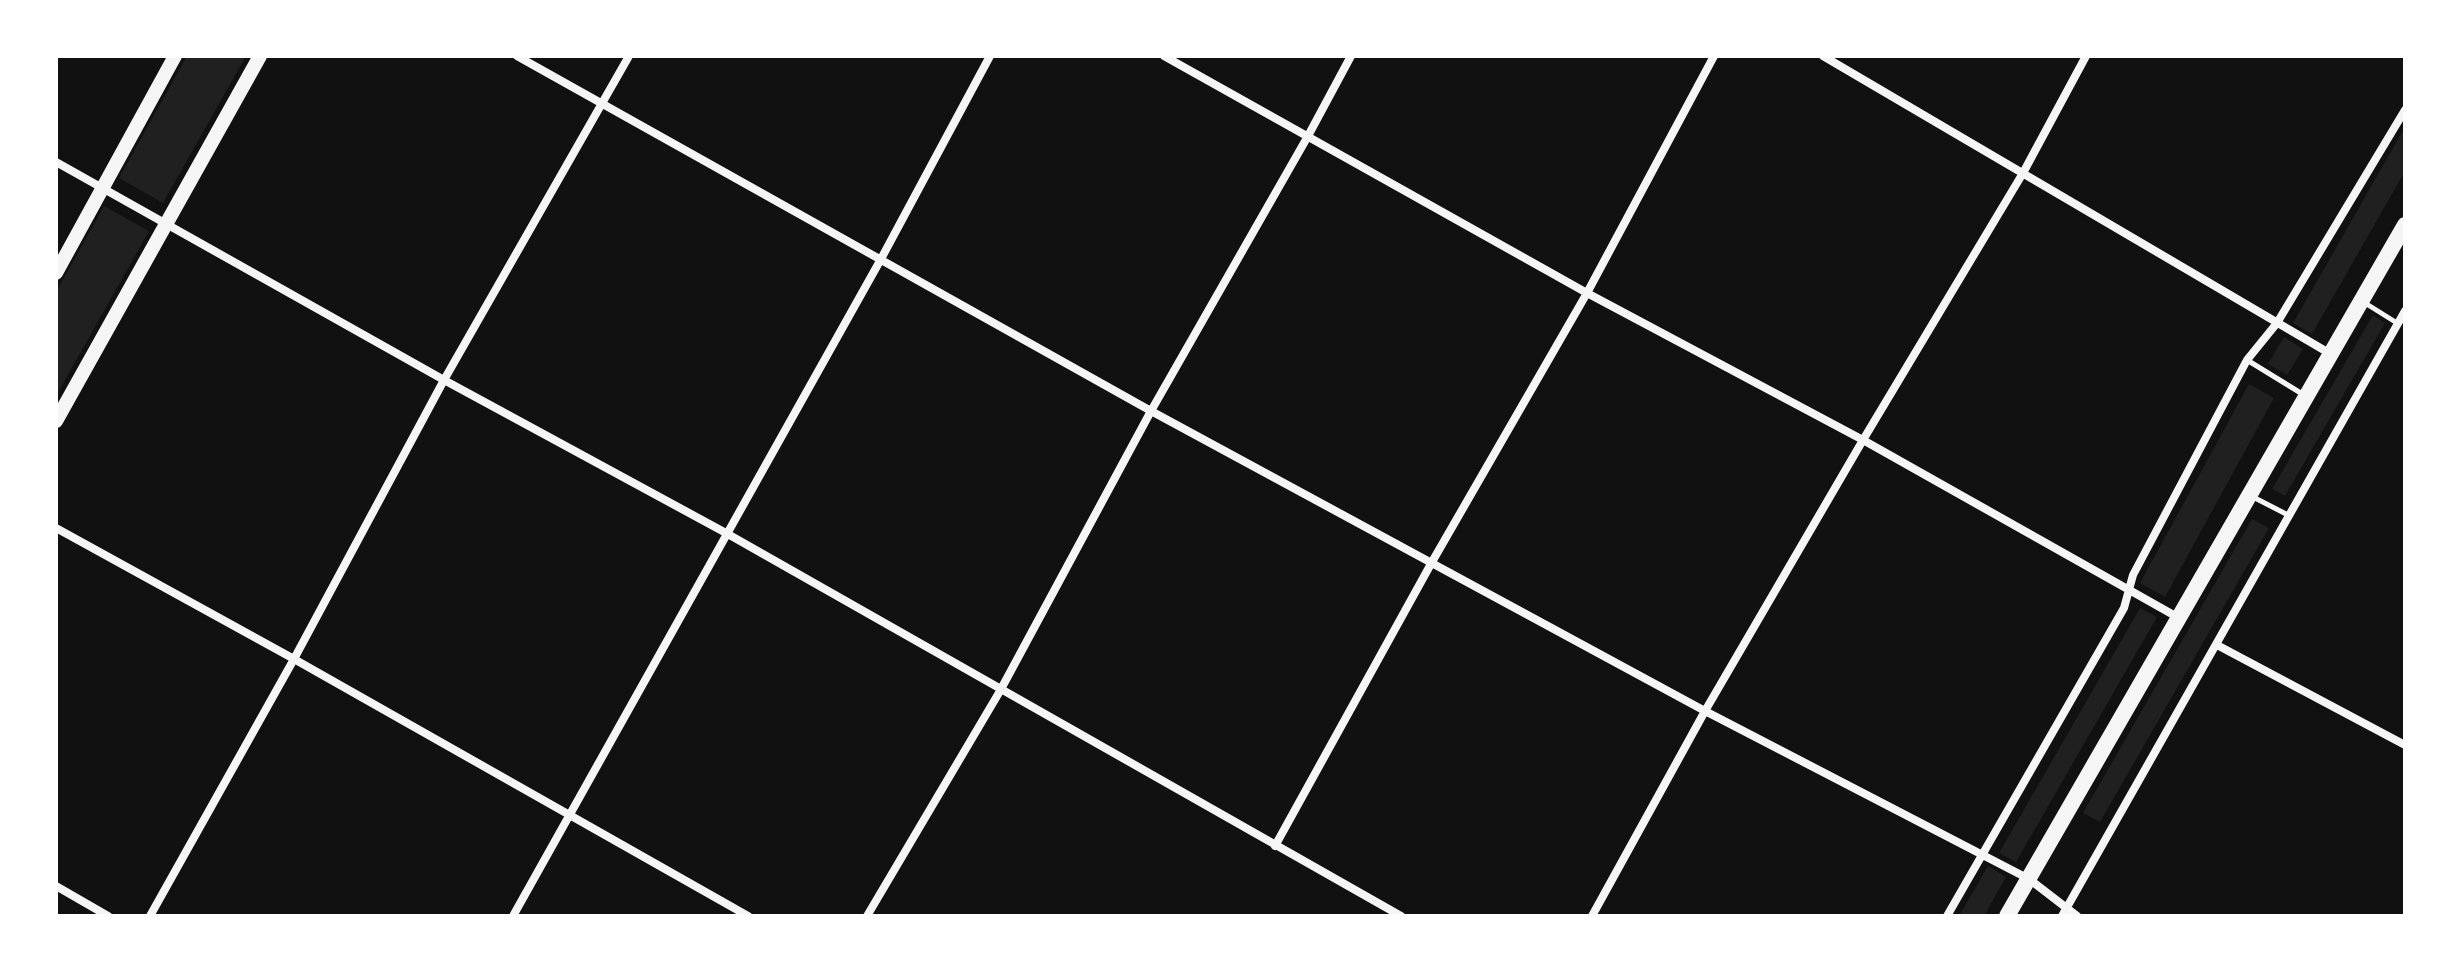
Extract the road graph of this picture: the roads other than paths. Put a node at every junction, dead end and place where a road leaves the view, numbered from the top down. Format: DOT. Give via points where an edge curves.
graph roads {
  1 [pos="175,56"];
  2 [pos="260,56"];
  3 [pos="517,56"];
  4 [pos="629,56"];
  5 [pos="990,56"];
  6 [pos="1164,56"];
  7 [pos="1351,56"];
  8 [pos="1714,56"];
  9 [pos="1823,56"];
  10 [pos="2086,56"];
  11 [pos="603,104"];
  12 [pos="2405,110"];
  13 [pos="1308,136"];
  14 [pos="56,162"];
  15 [pos="2023,173"];
  16 [pos="103,189"];
  17 [pos="166,223"];
  18 [pos="2405,225"];
  19 [pos="881,259"];
  20 [pos="56,273"];
  21 [pos="1587,293"];
  22 [pos="2360,300"];
  23 [pos="2405,311"];
  24 [pos="2277,323"];
  25 [pos="2398,323"];
  26 [pos="2329,353"];
  27 [pos="2247,360"];
  28 [pos="444,380"];
  29 [pos="2305,396"];
  30 [pos="1151,411"];
  31 [pos="56,421"];
  32 [pos="1863,440"];
  33 [pos="2250,495"];
  34 [pos="2288,515"];
  35 [pos="56,528"];
  36 [pos="726,533"];
  37 [pos="1432,562"];
  38 [pos="2128,588"];
  39 [pos="2179,619"];
  40 [pos="2217,645"];
  41 [pos="294,659"];
  42 [pos="1000,691"];
  43 [pos="1705,711"];
  44 [pos="2405,745"];
  45 [pos="567,815"];
  46 [pos="1275,846"];
  47 [pos="1983,856"];
  48 [pos="2029,879"];
  49 [pos="56,886"];
  50 [pos="2064,913"];
  51 [pos="108,916"];
  52 [pos="150,916"];
  53 [pos="513,916"];
  54 [pos="748,916"];
  55 [pos="867,916"];
  56 [pos="1401,916"];
  57 [pos="1592,916"];
  58 [pos="1947,916"];
  59 [pos="2007,916"];
  60 [pos="2077,916"];
  1 -- 16 [label="main road"];
  2 -- 17 [label="main road"];
  3 -- 11 [label="street"];
  4 -- 11 [label="street"];
  5 -- 19 [label="street"];
  6 -- 13 [label="street"];
  7 -- 13 [label="street"];
  8 -- 21 [label="street"];
  9 -- 15 [label="street"];
  10 -- 15 [label="street"];
  11 -- 19 [label="street"];
  11 -- 28 [label="street"];
  12 -- 24 [label="street"];
  13 -- 21 [label="street"];
  13 -- 30 [label="street"];
  14 -- 16 [label="street"];
  15 -- 24 [label="street"];
  15 -- 32 [label="street"];
  16 -- 17 [label="street"];
  16 -- 20 [label="main road"];
  17 -- 28 [label="street"];
  17 -- 31 [label="main road"];
  18 -- 22 [label="highway"];
  19 -- 30 [label="street"];
  19 -- 36 [label="street"];
  21 -- 32 [label="street"];
  21 -- 37 [label="street"];
  22 -- 25 [label="lane"];
  22 -- 26 [label="highway"];
  23 -- 25 [label="street"];
  24 -- 26 [label="street"];
  24 -- 27 [label="street"];
  25 -- 34 [label="street"];
  26 -- 29 [label="highway"];
  27 -- 29 [label="lane"];
  27 -- 38 [label="street"];
  28 -- 36 [label="street"];
  28 -- 41 [label="street"];
  29 -- 33 [label="highway"];
  30 -- 37 [label="street"];
  30 -- 42 [label="street"];
  32 -- 38 [label="street"];
  32 -- 43 [label="street"];
  33 -- 34 [label="lane"];
  33 -- 39 [label="highway"];
  34 -- 40 [label="street"];
  35 -- 41 [label="street"];
  36 -- 42 [label="street"];
  36 -- 45 [label="street"];
  37 -- 43 [label="street"];
  37 -- 46 [label="street"];
  38 -- 39 [label="street"];
  38 -- 47 [label="street" via="2124,608"];
  39 -- 48 [label="highway"];
  40 -- 44 [label="street"];
  40 -- 50 [label="street"];
  41 -- 45 [label="street"];
  41 -- 52 [label="street"];
  42 -- 46 [label="street"];
  42 -- 55 [label="street"];
  43 -- 47 [label="street"];
  43 -- 57 [label="street"];
  45 -- 53 [label="street"];
  45 -- 54 [label="street"];
  46 -- 56 [label="street"];
  47 -- 48 [label="street"];
  47 -- 58 [label="street"];
  48 -- 50 [label="street"];
  48 -- 59 [label="highway"];
  49 -- 51 [label="street"];
  50 -- 60 [label="street"];
}
